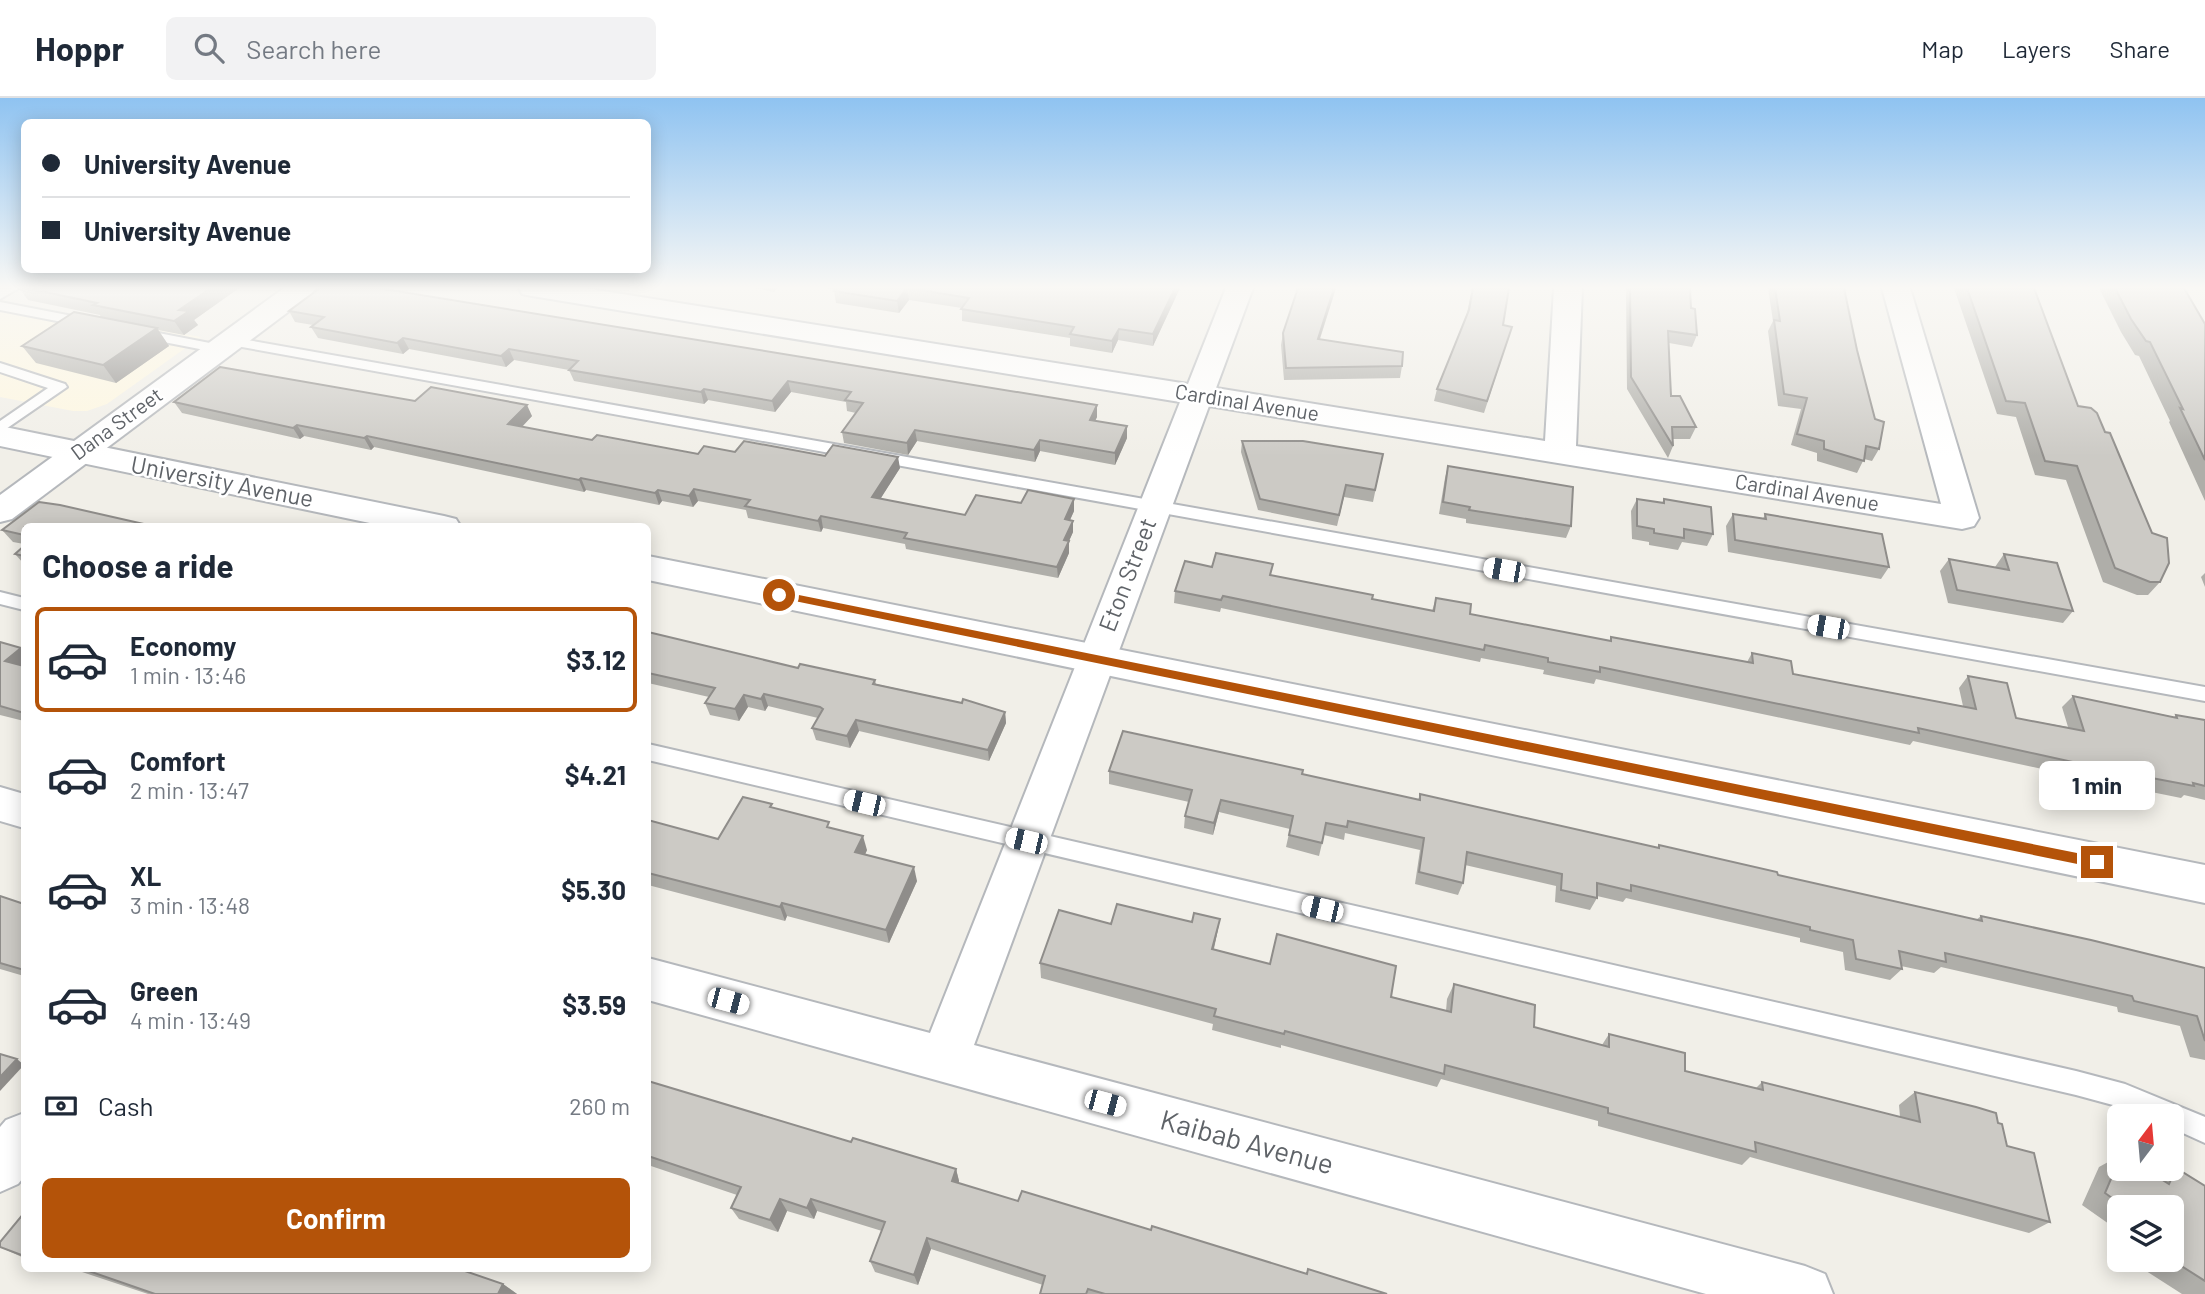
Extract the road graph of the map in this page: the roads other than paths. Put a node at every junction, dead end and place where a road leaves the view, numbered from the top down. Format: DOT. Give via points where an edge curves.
graph roads {
  1 [pos="217,344"];
  2 [pos="879,344"];
  3 [pos="1218,344"];
  4 [pos="1565,344"];
  5 [pos="1912,344"];
  6 [pos="225,345"];
  7 [pos="0,367"];
  8 [pos="1198,395"];
  9 [pos="0,428"];
  10 [pos="0,436"];
  11 [pos="79,453"];
  12 [pos="1560,453"];
  13 [pos="1154,508"];
  14 [pos="0,511"];
  15 [pos="424,523"];
  16 [pos="651,569"];
  17 [pos="0,598"];
  18 [pos="21,603"];
  19 [pos="1095,659"];
  20 [pos="2205,694"];
  21 [pos="651,753"];
  22 [pos="0,804"];
  23 [pos="21,810"];
  24 [pos="1026,841"];
  25 [pos="2205,884"];
  26 [pos="651,980"];
  27 [pos="944,1059"];
  28 [pos="2205,1130"];
  29 [pos="21,1142"];
  30 [pos="0,1166"];
  31 [pos="1805,1294"];
  1 -- 6 [label="lane"];
  2 -- 8 [label="street, Cardinal Avenue"];
  3 -- 8 [label="street, Eton Street"];
  4 -- 12 [label="street"];
  5 -- 12 [label="street, Cardinal Avenue" via="1962,518"];
  6 -- 11 [label="street, Dana Street"];
  6 -- 13 [label="lane"];
  7 -- 9 [label="lane" via="61,387"];
  8 -- 12 [label="street, Cardinal Avenue"];
  8 -- 13 [label="street, Eton Street"];
  10 -- 11 [label="street, University Avenue"];
  11 -- 14 [label="street, Dana Street"];
  11 -- 15 [label="street, University Avenue"];
  13 -- 19 [label="street, Eton Street"];
  13 -- 20 [label="lane"];
  16 -- 19 [label="street"];
  17 -- 18 [label="lane"];
  19 -- 24 [label="street, Eton Street"];
  19 -- 25 [label="street"];
  21 -- 24 [label="lane"];
  22 -- 23 [label="street"];
  24 -- 27 [label="street, Eton Street"];
  24 -- 28 [label="lane" via="2076,1083 2125,1096"];
  26 -- 27 [label="street, Kaibab Avenue"];
  27 -- 31 [label="street, Kaibab Avenue"];
  29 -- 30 [label="street"];
}
